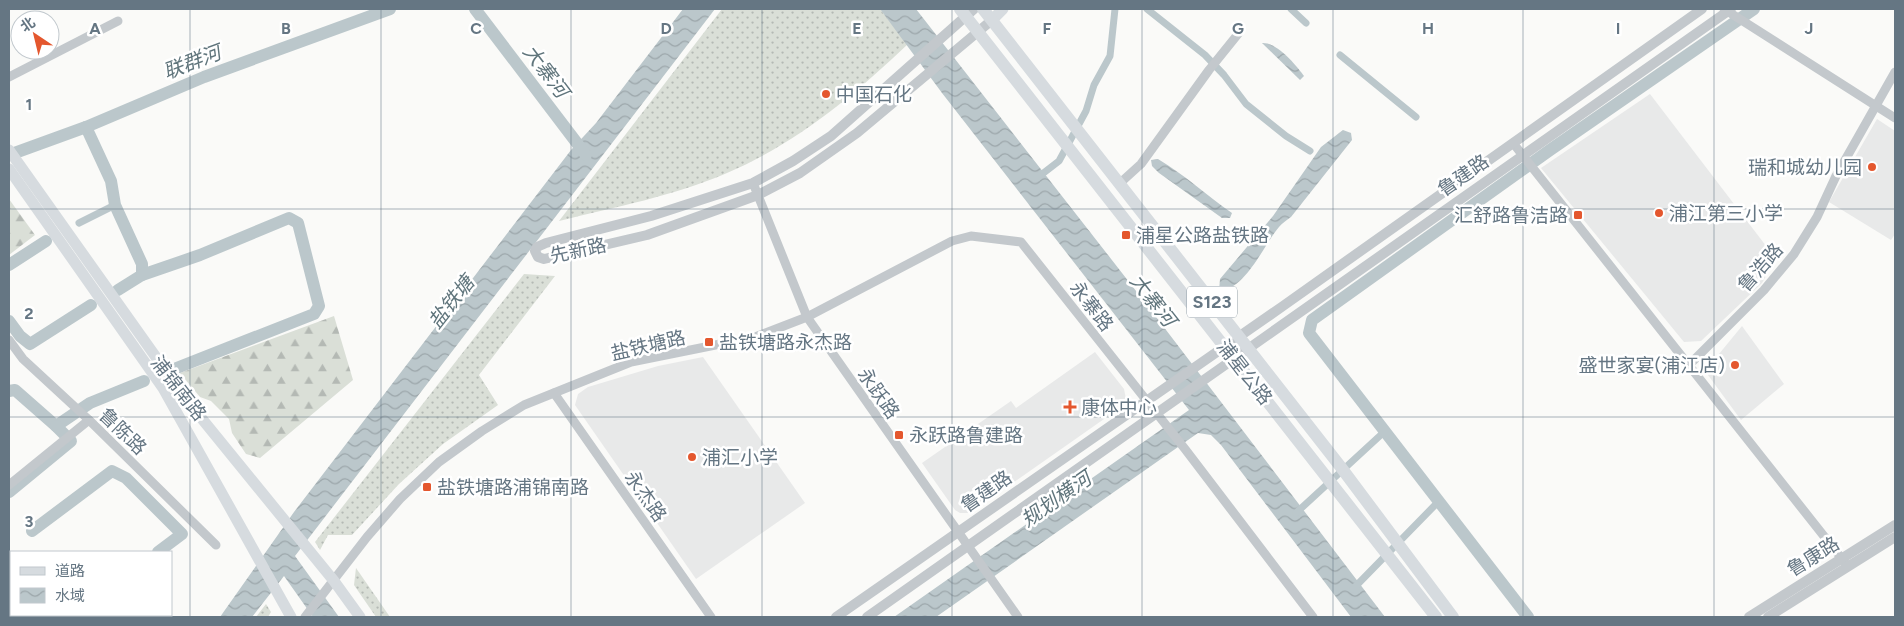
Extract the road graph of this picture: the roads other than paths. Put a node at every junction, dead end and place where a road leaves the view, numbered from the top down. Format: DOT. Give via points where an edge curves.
graph roads {
  1 [pos="983,9"];
  2 [pos="1003,9"];
  3 [pos="1702,9"];
  4 [pos="1728,10"];
  5 [pos="967,11"];
  6 [pos="992,20"];
  7 [pos="118,22"];
  8 [pos="978,31"];
  9 [pos="1238,34"];
  10 [pos="1895,72"];
  11 [pos="9,77"];
  12 [pos="1876,106"];
  13 [pos="1895,118"];
  14 [pos="1513,143"];
  15 [pos="9,150"];
  16 [pos="1522,155"];
  17 [pos="14,171"];
  18 [pos="752,182"];
  19 [pos="1119,184"];
  20 [pos="758,195"];
  21 [pos="992,237"];
  22 [pos="807,317"];
  23 [pos="1238,337"];
  24 [pos="9,340"];
  25 [pos="1225,346"];
  26 [pos="1249,349"];
  27 [pos="1235,359"];
  28 [pos="1689,365"];
  29 [pos="554,393"];
  30 [pos="1146,401"];
  31 [pos="1157,414"];
  32 [pos="87,418"];
  33 [pos="9,485"];
  34 [pos="1895,525"];
  35 [pos="959,532"];
  36 [pos="1895,537"];
  37 [pos="216,545"];
  38 [pos="969,546"];
  39 [pos="1845,563"];
  40 [pos="334,581"];
  41 [pos="291,617"];
  42 [pos="305,617"];
  43 [pos="360,617"];
  44 [pos="711,617"];
  45 [pos="836,617"];
  46 [pos="867,617"];
  47 [pos="1018,617"];
  48 [pos="1313,617"];
  49 [pos="1436,617"];
  50 [pos="1453,617"];
  51 [pos="1749,617"];
  52 [pos="1768,617"];
  1 -- 6 [label="main road, 浦星公路 / S123"];
  2 -- 6 [label="main road"];
  3 -- 14 [label="street, 鲁建路"];
  4 -- 12 [label="street"];
  4 -- 16 [label="street, 鲁建路"];
  5 -- 8 [label="main road, 浦星公路 / S123"];
  5 -- 18 [label="street, 先新路" via="945,35 831,136"];
  6 -- 8 [label="street, 先新路"];
  6 -- 19 [label="main road, 浦星公路 / S123"];
  7 -- 11 [label="street"];
  8 -- 20 [label="street, 先新路" via="839,147"];
  8 -- 25 [label="main road, 浦星公路 / S123"];
  9 -- 19 [label="street" via="1141,164"];
  10 -- 12 [label="street, 鲁浩路"];
  12 -- 13 [label="street"];
  12 -- 28 [label="street, 鲁浩路" via="1794,254 1764,290"];
  14 -- 16 [label="street"];
  14 -- 23 [label="street, 鲁建路"];
  15 -- 17 [label="main road, 浦锦南路"];
  16 -- 26 [label="street, 鲁建路"];
  16 -- 28 [label="street"];
  17 -- 40 [label="main road, 浦锦南路" via="180,390"];
  17 -- 41 [label="main road, 浦锦南路" via="163,388"];
  18 -- 20 [label="street, 永跃路"];
  18 -- 20 [label="street, 先新路" via="651,216 546,243 535,251 544,259 647,235"];
  19 -- 23 [label="main road, 浦星公路 / S123"];
  20 -- 22 [label="street, 永跃路"];
  21 -- 22 [label="street, 盐铁塘路" via="971,236 952,241"];
  21 -- 30 [label="street, 永寨路" via="1021,242"];
  22 -- 29 [label="street, 盐铁塘路" via="755,338 631,362"];
  22 -- 35 [label="street, 永跃路"];
  23 -- 25 [label="street, 鲁建路"];
  23 -- 26 [label="main road, 浦星公路 / S123"];
  24 -- 32 [label="street, 鲁陈路" via="23,359"];
  25 -- 27 [label="main road, 浦星公路 / S123"];
  25 -- 30 [label="street, 鲁建路"];
  26 -- 27 [label="street, 鲁建路"];
  26 -- 50 [label="main road, 浦星公路 / S123"];
  27 -- 31 [label="street, 鲁建路"];
  27 -- 49 [label="main road, 浦星公路 / S123"];
  28 -- 39 [label="street"];
  29 -- 40 [label="street, 盐铁塘路" via="524,405 440,462 400,499"];
  29 -- 44 [label="street, 永杰路"];
  30 -- 31 [label="street, 永寨路"];
  30 -- 35 [label="street, 鲁建路"];
  31 -- 38 [label="street, 鲁建路"];
  31 -- 48 [label="street, 永寨路"];
  32 -- 33 [label="street"];
  32 -- 37 [label="street, 鲁陈路"];
  34 -- 39 [label="street, 鲁康路"];
  35 -- 38 [label="street, 永跃路"];
  35 -- 45 [label="street, 鲁建路"];
  36 -- 39 [label="street, 鲁康路"];
  38 -- 46 [label="street, 鲁建路"];
  38 -- 47 [label="street, 永跃路"];
  39 -- 51 [label="street, 鲁康路"];
  39 -- 52 [label="street, 鲁康路"];
  40 -- 42 [label="street, 盐铁塘路"];
  40 -- 43 [label="main road, 浦锦南路"];
}
